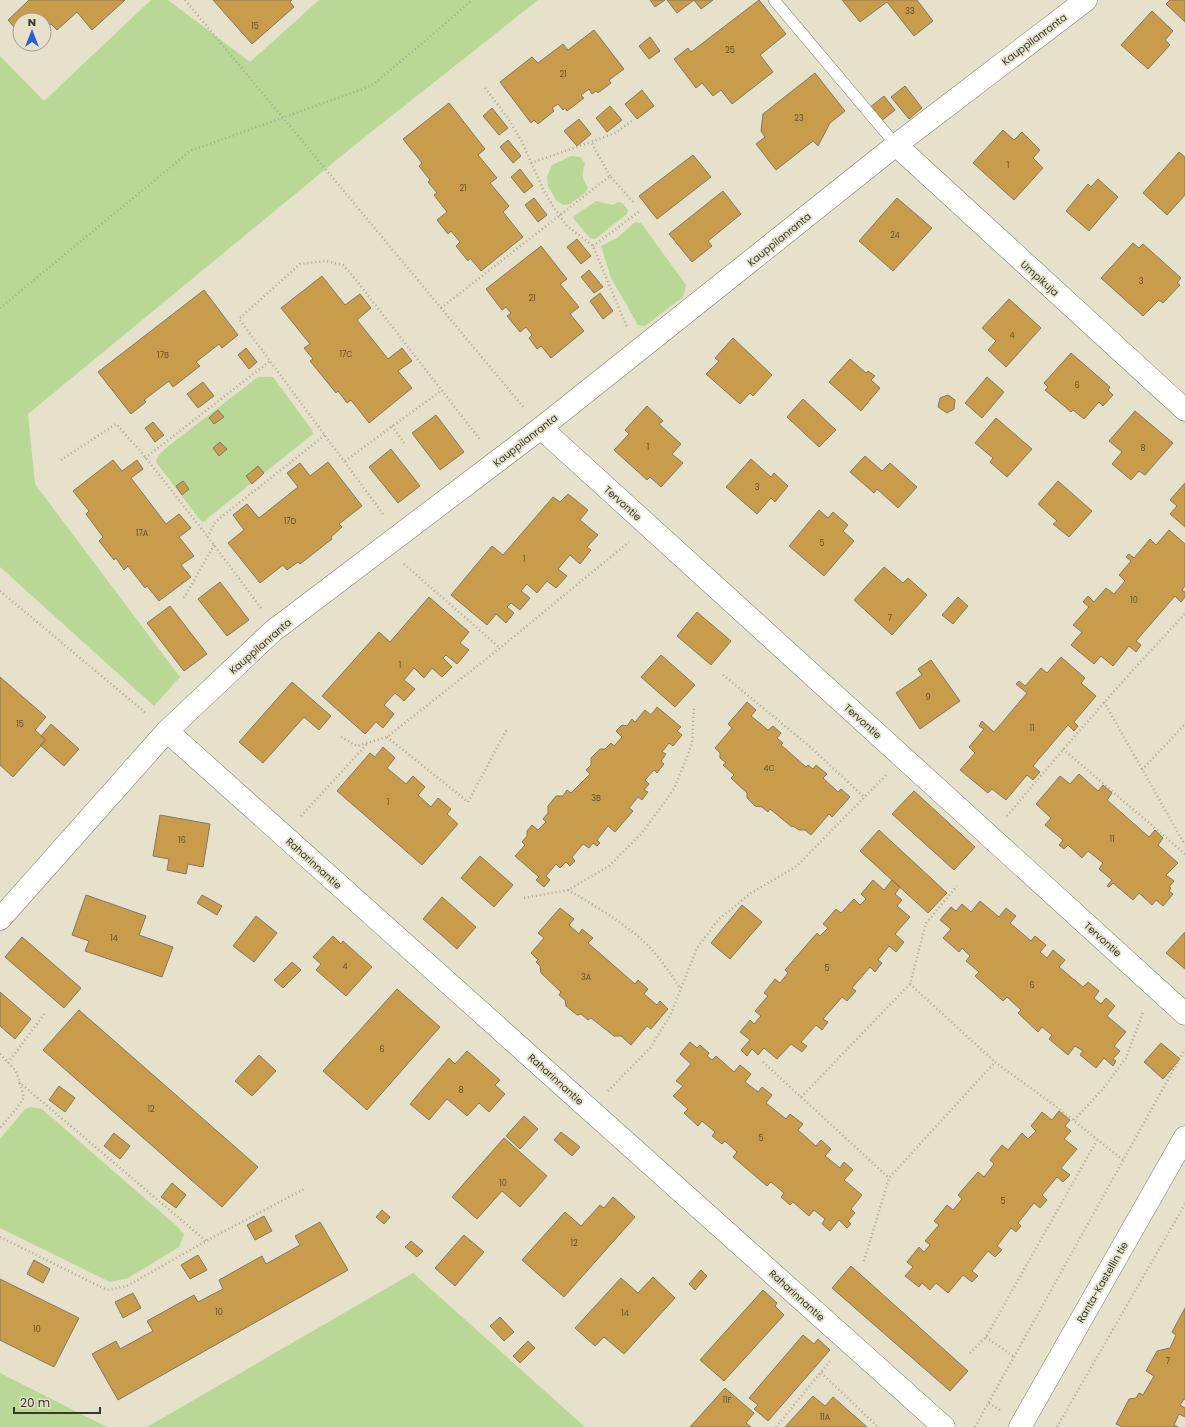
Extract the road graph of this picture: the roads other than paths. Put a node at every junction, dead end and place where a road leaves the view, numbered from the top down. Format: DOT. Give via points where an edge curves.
graph roads {
  1 [pos="774,0"];
  2 [pos="1086,0"];
  3 [pos="896,145"];
  4 [pos="1185,410"];
  5 [pos="541,428"];
  6 [pos="167,731"];
  7 [pos="0,919"];
  8 [pos="1185,1014"];
  9 [pos="1185,1138"];
  10 [pos="944,1427"];
  11 [pos="1020,1427"];
  1 -- 3 [label="lane"];
  2 -- 3 [label="street, Kauppilanranta"];
  3 -- 4 [label="street, Umpikuja"];
  3 -- 5 [label="street, Kauppilanranta"];
  5 -- 6 [label="street, Kauppilanranta" via="277,629"];
  5 -- 8 [label="street, Tervontie"];
  6 -- 7 [label="street, Kauppilanranta"];
  6 -- 10 [label="street, Raharinnantie"];
  9 -- 11 [label="street, Ranta-Kastellin tie"];
}
